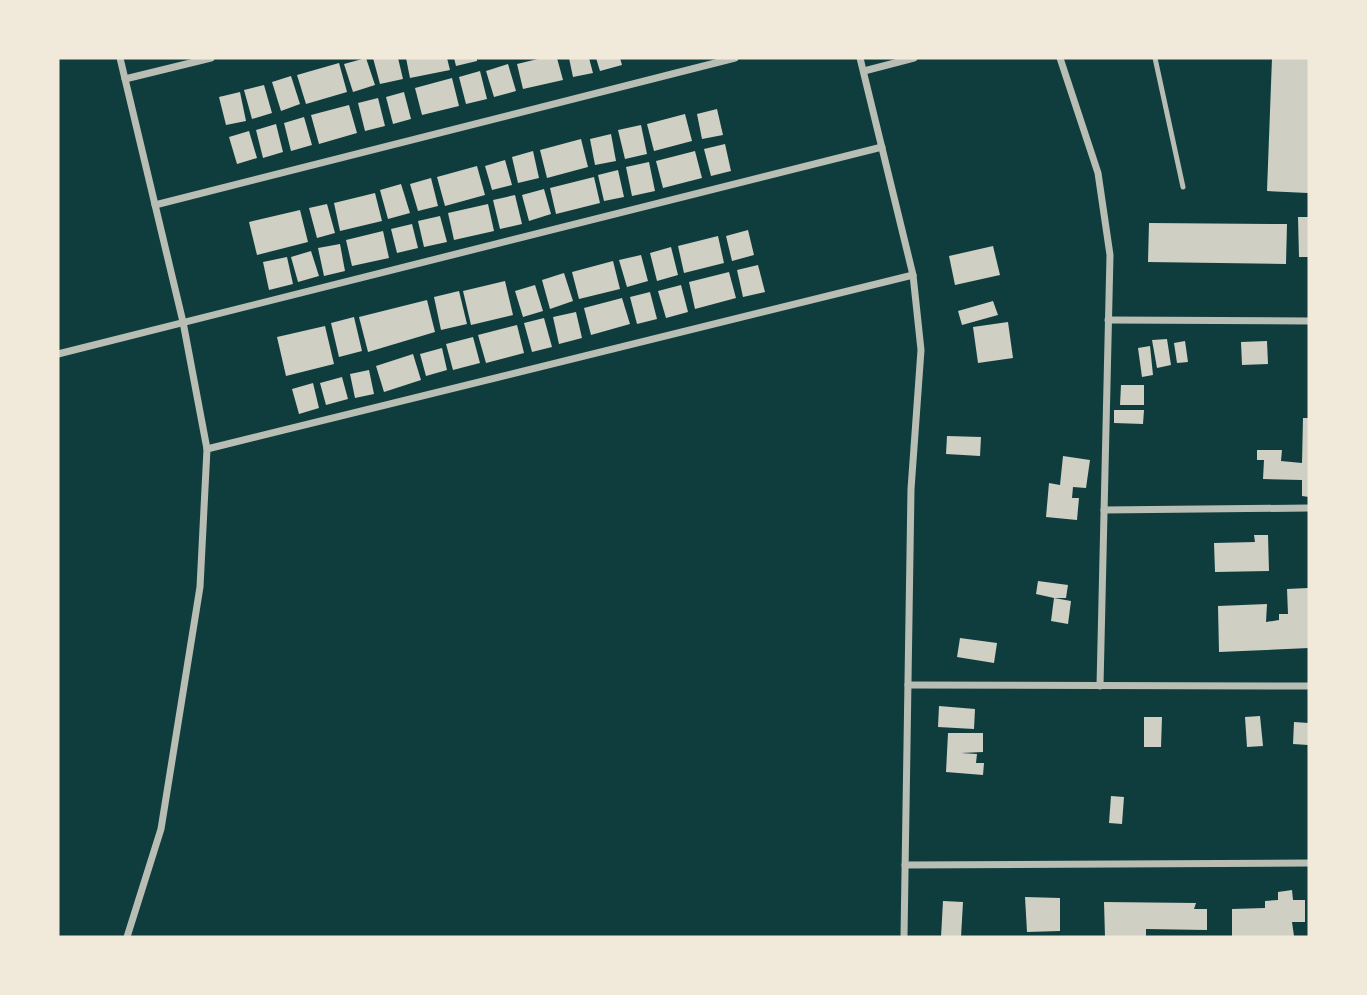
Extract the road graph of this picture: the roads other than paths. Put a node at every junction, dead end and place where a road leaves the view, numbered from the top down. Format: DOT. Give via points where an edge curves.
graph roads {
  1 [pos="120,58"];
  2 [pos="211,58"];
  3 [pos="734,58"];
  4 [pos="860,58"];
  5 [pos="914,58"];
  6 [pos="1060,58"];
  7 [pos="1155,58"];
  8 [pos="864,71"];
  9 [pos="125,79"];
  10 [pos="882,147"];
  11 [pos="1183,187"];
  12 [pos="155,205"];
  13 [pos="913,275"];
  14 [pos="1108,320"];
  15 [pos="1309,321"];
  16 [pos="183,322"];
  17 [pos="58,354"];
  18 [pos="207,449"];
  19 [pos="1309,508"];
  20 [pos="1104,510"];
  21 [pos="908,685"];
  22 [pos="1100,686"];
  23 [pos="1309,686"];
  24 [pos="1309,863"];
  25 [pos="905,865"];
  26 [pos="127,937"];
  27 [pos="904,937"];
  1 -- 9 [label="street"];
  2 -- 9 [label="street"];
  3 -- 12 [label="street"];
  4 -- 8 [label="street"];
  5 -- 8 [label="street"];
  6 -- 14 [label="street" via="1098,173 1110,255"];
  7 -- 11 [label="lane"];
  8 -- 10 [label="street"];
  9 -- 12 [label="street"];
  10 -- 13 [label="street"];
  10 -- 16 [label="street"];
  12 -- 16 [label="street"];
  13 -- 18 [label="street"];
  13 -- 21 [label="street" via="921,350 911,489"];
  14 -- 15 [label="street"];
  14 -- 20 [label="street"];
  16 -- 17 [label="street"];
  16 -- 18 [label="street"];
  18 -- 26 [label="street" via="200,587 163,816"];
  19 -- 20 [label="street"];
  20 -- 22 [label="street"];
  21 -- 22 [label="street"];
  21 -- 25 [label="street"];
  22 -- 23 [label="street"];
  24 -- 25 [label="street"];
  25 -- 27 [label="street"];
}
